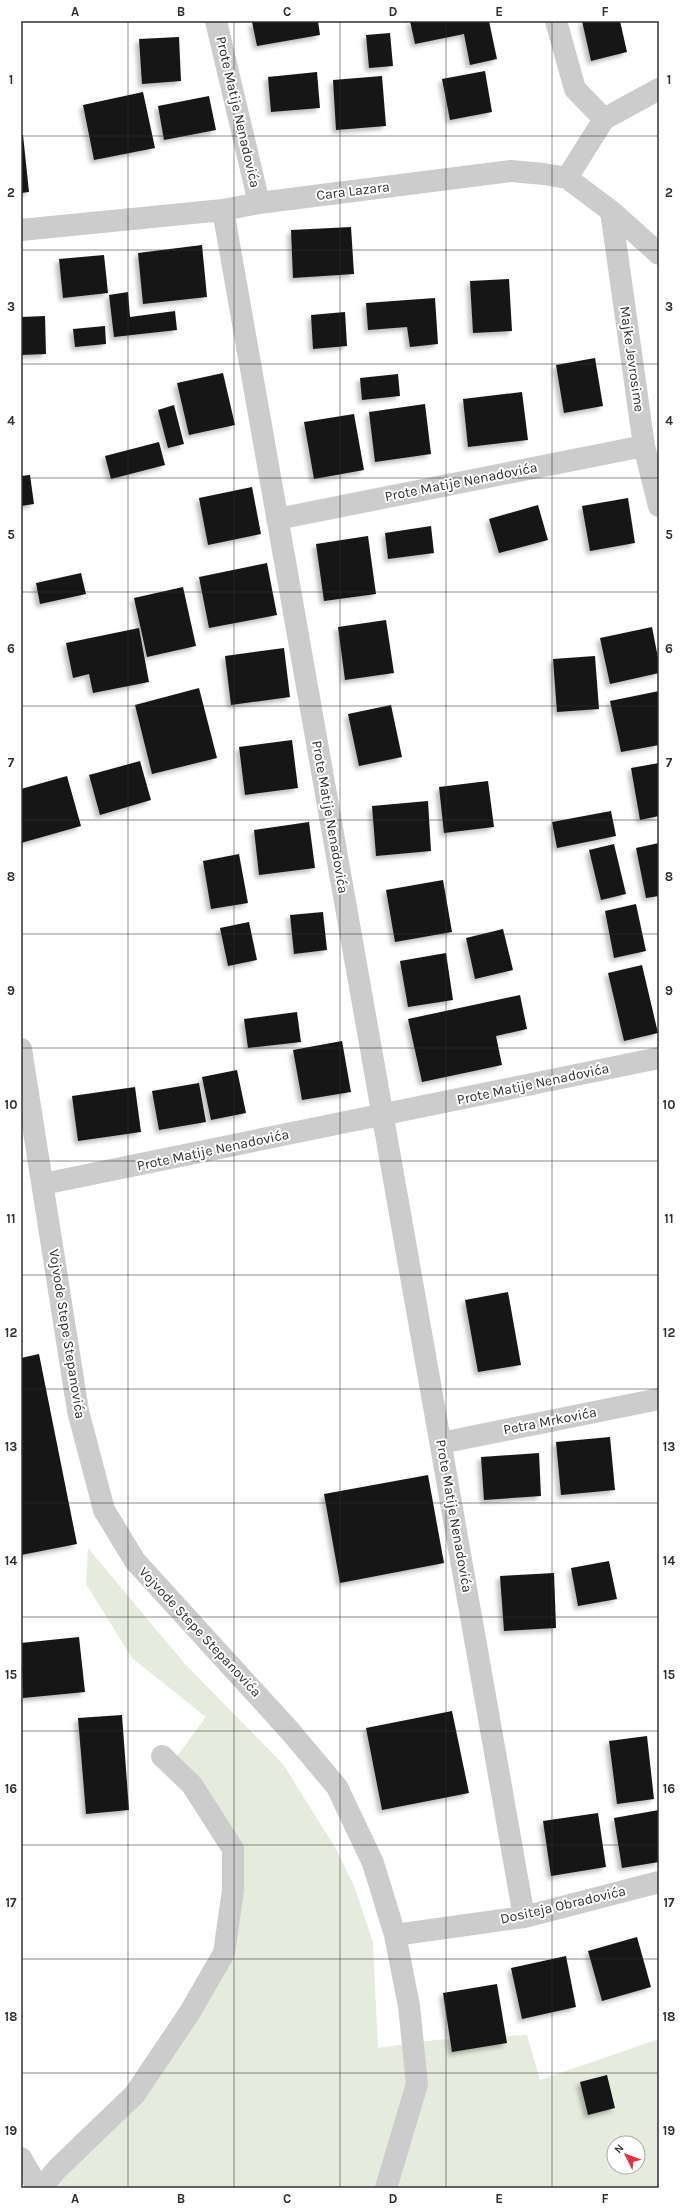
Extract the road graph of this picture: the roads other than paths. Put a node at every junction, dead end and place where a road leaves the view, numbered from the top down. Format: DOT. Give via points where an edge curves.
graph roads {
  1 [pos="216,21"];
  2 [pos="556,21"];
  3 [pos="659,89"];
  4 [pos="604,119"];
  5 [pos="567,178"];
  6 [pos="259,203"];
  7 [pos="223,210"];
  8 [pos="612,211"];
  9 [pos="21,230"];
  10 [pos="659,254"];
  11 [pos="644,446"];
  12 [pos="659,506"];
  13 [pos="277,519"];
  14 [pos="21,1049"];
  15 [pos="659,1058"];
  16 [pos="383,1115"];
  17 [pos="43,1184"];
  18 [pos="659,1399"];
  19 [pos="441,1443"];
  20 [pos="162,1756"];
  21 [pos="659,1882"];
  22 [pos="524,1917"];
  23 [pos="395,1935"];
  24 [pos="21,2158"];
  25 [pos="38,2188"];
  26 [pos="41,2188"];
  27 [pos="386,2188"];
  1 -- 6 [label="street, Prote Matije Nenadovića"];
  2 -- 4 [label="street" via="575,89"];
  3 -- 4 [label="street"];
  4 -- 5 [label="street"];
  5 -- 6 [label="street, Cara Lazara" via="511,171"];
  5 -- 8 [label="street, Cara Lazara"];
  6 -- 7 [label="street, Cara Lazara"];
  7 -- 9 [label="street, Cara Lazara"];
  7 -- 13 [label="street, Prote Matije Nenadovića"];
  8 -- 10 [label="street, Cara Lazara"];
  8 -- 11 [label="street, Majke Jevrosime"];
  11 -- 12 [label="street, Majke Jevrosime"];
  11 -- 13 [label="street, Prote Matije Nenadovića"];
  13 -- 16 [label="street, Prote Matije Nenadovića"];
  14 -- 17 [label="street, Vojvode Stepe Stepanovića"];
  15 -- 16 [label="street, Prote Matije Nenadovića"];
  16 -- 17 [label="street, Prote Matije Nenadovića"];
  16 -- 19 [label="street, Prote Matije Nenadovića"];
  17 -- 23 [label="street, Vojvode Stepe Stepanovića" via="78,1411 104,1510 135,1561 290,1731 337,1787 373,1863"];
  18 -- 19 [label="street, Petra Mrkovića"];
  19 -- 22 [label="street, Prote Matije Nenadovića"];
  20 -- 26 [label="street" via="192,1785 233,1849 233,1890 224,1953 190,2012 135,2094"];
  21 -- 22 [label="street, Dositeja Obradovića"];
  22 -- 23 [label="street, Dositeja Obradovića"];
  23 -- 27 [label="street, Vojvode Stepe Stepanovića" via="409,2006 417,2084"];
  24 -- 25 [label="street"];
}
